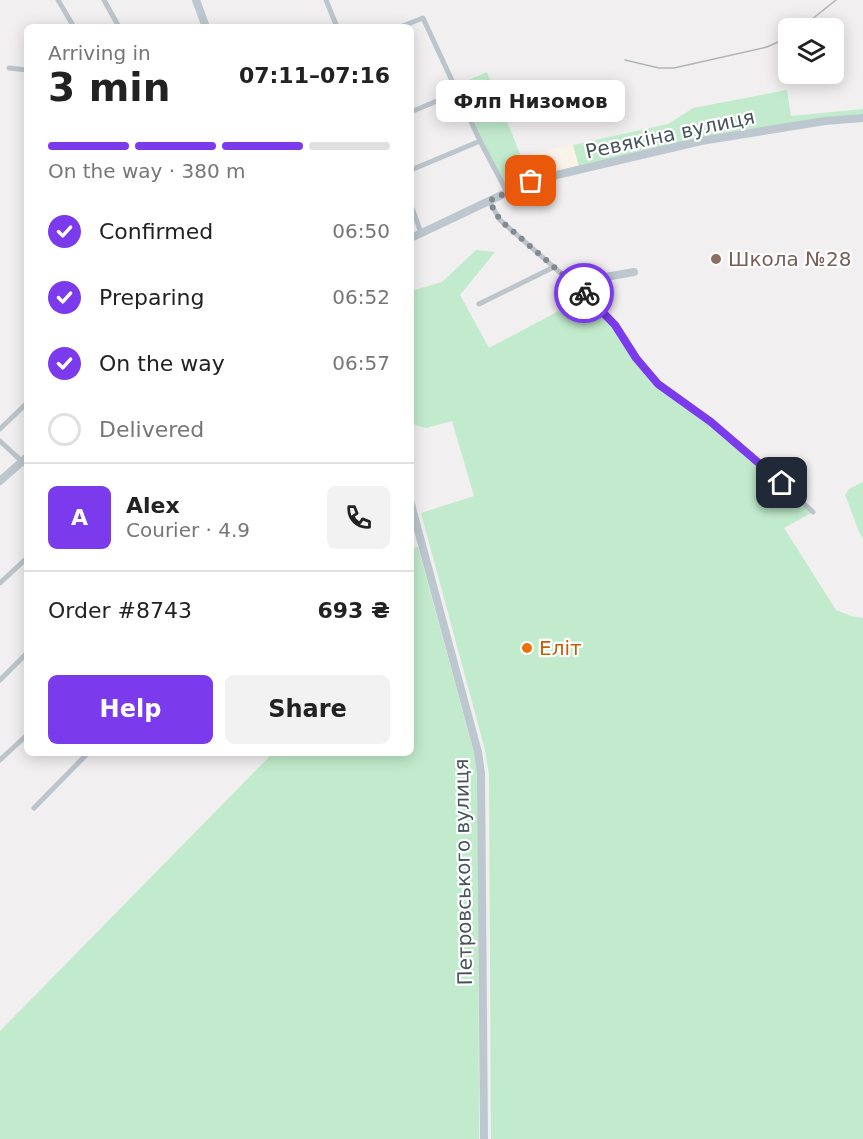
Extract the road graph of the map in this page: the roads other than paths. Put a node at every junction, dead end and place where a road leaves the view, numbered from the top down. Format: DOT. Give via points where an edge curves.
graph roads {
  1 [pos="58,0"];
  2 [pos="104,0"];
  3 [pos="196,0"];
  4 [pos="326,0"];
  5 [pos="72,24"];
  6 [pos="117,24"];
  7 [pos="205,24"];
  8 [pos="336,24"];
  9 [pos="408,24"];
  10 [pos="9,68"];
  11 [pos="24,70"];
  12 [pos="458,92"];
  13 [pos="414,111"];
  14 [pos="863,118"];
  15 [pos="480,141"];
  16 [pos="414,169"];
  17 [pos="507,192"];
  18 [pos="489,201"];
  19 [pos="414,213"];
  20 [pos="421,233"];
  21 [pos="414,236"];
  22 [pos="552,268"];
  23 [pos="634,272"];
  24 [pos="571,283"];
  25 [pos="479,304"];
  26 [pos="24,407"];
  27 [pos="0,429"];
  28 [pos="0,441"];
  29 [pos="24,461"];
  30 [pos="24,463"];
  31 [pos="0,481"];
  32 [pos="813,512"];
  33 [pos="414,515"];
  34 [pos="24,561"];
  35 [pos="0,583"];
  36 [pos="24,656"];
  37 [pos="0,680"];
  38 [pos="24,738"];
  39 [pos="85,756"];
  40 [pos="0,760"];
  41 [pos="34,808"];
  42 [pos="484,1139"];
  1 -- 5 [label="street"];
  2 -- 6 [label="street"];
  3 -- 7 [label="main road"];
  4 -- 8 [label="street"];
  9 -- 12 [label="street" via="423,18"];
  10 -- 11 [label="street"];
  12 -- 13 [label="street"];
  12 -- 15 [label="street"];
  14 -- 17 [label="main road, Ревякіна вулиця" via="701,141 531,181"];
  15 -- 16 [label="street"];
  15 -- 17 [label="street"];
  17 -- 18 [label="main road, Ревякіна вулиця"];
  18 -- 20 [label="main road, Ревякіна вулиця"];
  18 -- 22 [label="street" via="500,220"];
  19 -- 20 [label="street"];
  20 -- 21 [label="main road, Ревякіна вулиця"];
  22 -- 24 [label="street"];
  22 -- 25 [label="street"];
  23 -- 24 [label="main road"];
  24 -- 32 [label="street" via="615,325 658,384 750,454"];
  26 -- 27 [label="street"];
  28 -- 29 [label="street"];
  30 -- 31 [label="main road"];
  33 -- 42 [label="main road, Петровського вулиця" via="476,741 481,773"];
  34 -- 35 [label="street"];
  36 -- 37 [label="street"];
  38 -- 40 [label="street"];
  39 -- 41 [label="street"];
}
